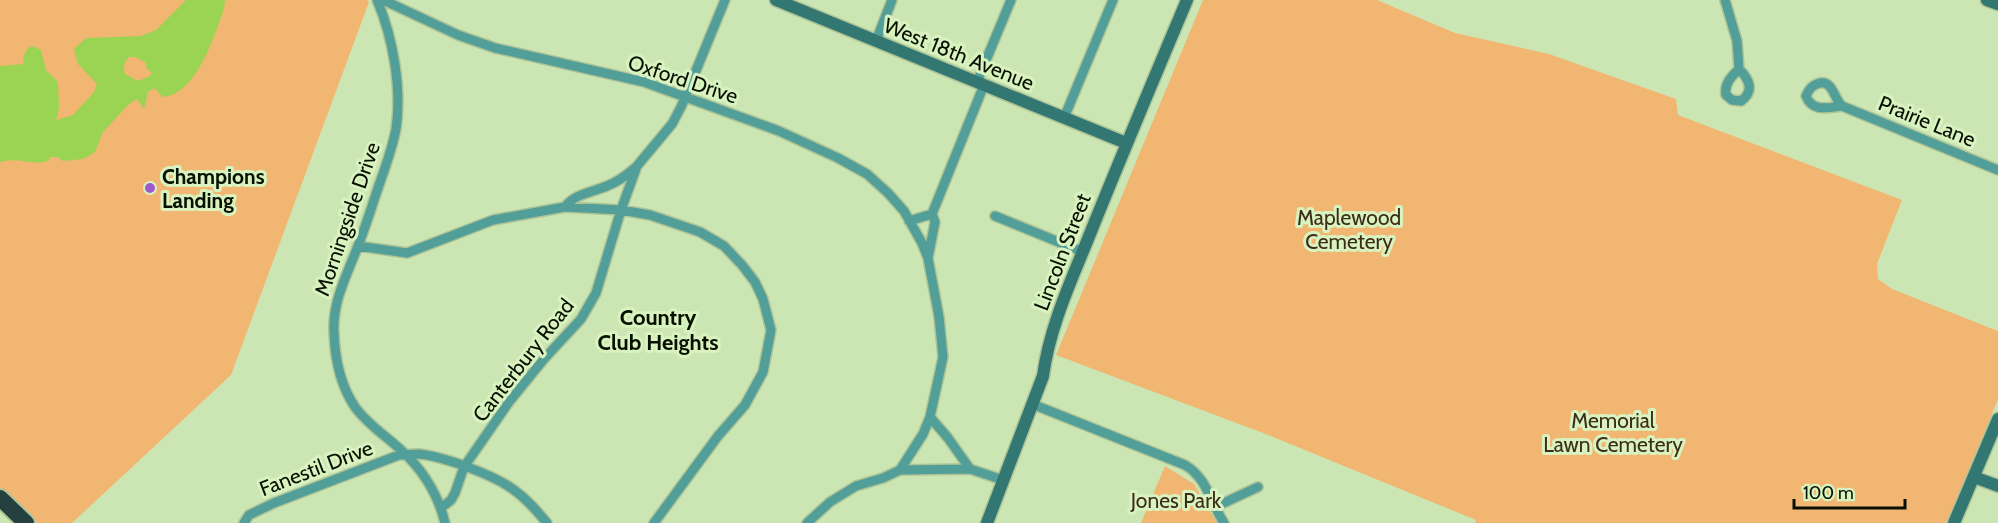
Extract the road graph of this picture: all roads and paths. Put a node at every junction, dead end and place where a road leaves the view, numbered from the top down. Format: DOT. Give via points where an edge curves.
graph roads {
  1 [pos="377,0"];
  2 [pos="383,0"];
  3 [pos="725,0"];
  4 [pos="776,0"];
  5 [pos="892,0"];
  6 [pos="1011,0"];
  7 [pos="1113,0"];
  8 [pos="1187,0"];
  9 [pos="1725,0"];
  10 [pos="1987,0"];
  11 [pos="1998,4"];
  12 [pos="876,41"];
  13 [pos="1739,69"];
  14 [pos="980,84"];
  15 [pos="687,97"];
  16 [pos="1842,106"];
  17 [pos="1064,118"];
  18 [pos="1126,143"];
  19 [pos="637,166"];
  20 [pos="1998,170"];
  21 [pos="565,207"];
  22 [pos="621,210"];
  23 [pos="932,214"];
  24 [pos="995,216"];
  25 [pos="909,220"];
  26 [pos="358,246"];
  27 [pos="1083,252"];
  28 [pos="928,258"];
  29 [pos="1032,404"];
  30 [pos="930,417"];
  31 [pos="1998,419"];
  32 [pos="406,455"];
  33 [pos="464,467"];
  34 [pos="970,469"];
  35 [pos="900,470"];
  36 [pos="1974,477"];
  37 [pos="1003,480"];
  38 [pos="1998,486"];
  39 [pos="1258,487"];
  40 [pos="0,498"];
  41 [pos="1215,507"];
  42 [pos="441,508"];
  43 [pos="26,523"];
  44 [pos="244,523"];
  45 [pos="445,523"];
  46 [pos="548,523"];
  47 [pos="654,523"];
  48 [pos="807,523"];
  49 [pos="987,523"];
  50 [pos="1224,523"];
  51 [pos="1954,523"];
  1 -- 26 [label="street, Morningside Drive" via="389,33 395,68 396,129"];
  2 -- 15 [label="street, Oxford Drive" via="495,48 644,82"];
  3 -- 15 [label="street, Canterbury Road"];
  4 -- 12 [label="street, West 18th Avenue"];
  5 -- 12 [label="street"];
  6 -- 14 [label="street"];
  7 -- 17 [label="street"];
  8 -- 18 [label="street, Lincoln Street"];
  9 -- 13 [label="street" via="1737,41"];
  10 -- 11 [label="street"];
  12 -- 14 [label="street, West 18th Avenue"];
  14 -- 17 [label="street, West 18th Avenue"];
  14 -- 23 [label="street"];
  15 -- 19 [label="street, Canterbury Road" via="672,124"];
  15 -- 25 [label="street, Oxford Drive" via="779,131 848,163 881,186"];
  16 -- 20 [label="street, Prairie Lane"];
  17 -- 18 [label="street, West 18th Avenue"];
  18 -- 27 [label="street, Lincoln Street"];
  19 -- 21 [label="street" via="610,185 576,197"];
  19 -- 22 [label="street, Canterbury Road"];
  21 -- 22 [label="street"];
  21 -- 26 [label="street" via="493,220 407,253"];
  22 -- 33 [label="street, Canterbury Road" via="596,293 581,319 509,402"];
  22 -- 47 [label="street" via="700,232 724,246 755,282 771,330 763,372 745,405"];
  23 -- 25 [label="street"];
  23 -- 28 [label="street" via="935,222"];
  24 -- 27 [label="street"];
  25 -- 28 [label="street, Oxford Drive"];
  26 -- 32 [label="street, Morningside Drive" via="335,309 339,376 355,408"];
  27 -- 29 [label="street, Lincoln Street" via="1056,320"];
  28 -- 30 [label="street" via="943,357"];
  29 -- 37 [label="street, Lincoln Street"];
  29 -- 41 [label="street" via="1185,465 1195,472"];
  30 -- 34 [label="street"];
  30 -- 35 [label="street"];
  31 -- 36 [label="street"];
  32 -- 33 [label="street" via="435,457"];
  32 -- 42 [label="street, Morningside Drive" via="420,470"];
  32 -- 44 [label="street, Fanestil Drive" via="274,503 249,515"];
  33 -- 42 [label="street, Canterbury Road" via="455,493"];
  33 -- 46 [label="street" via="513,489"];
  34 -- 35 [label="street"];
  34 -- 37 [label="street"];
  35 -- 48 [label="street" via="856,486"];
  36 -- 38 [label="street"];
  36 -- 51 [label="street"];
  37 -- 49 [label="street, Lincoln Street"];
  39 -- 41 [label="street"];
  40 -- 43 [label="highway"];
  41 -- 50 [label="street"];
  42 -- 45 [label="street, Morningside Drive"];
}
